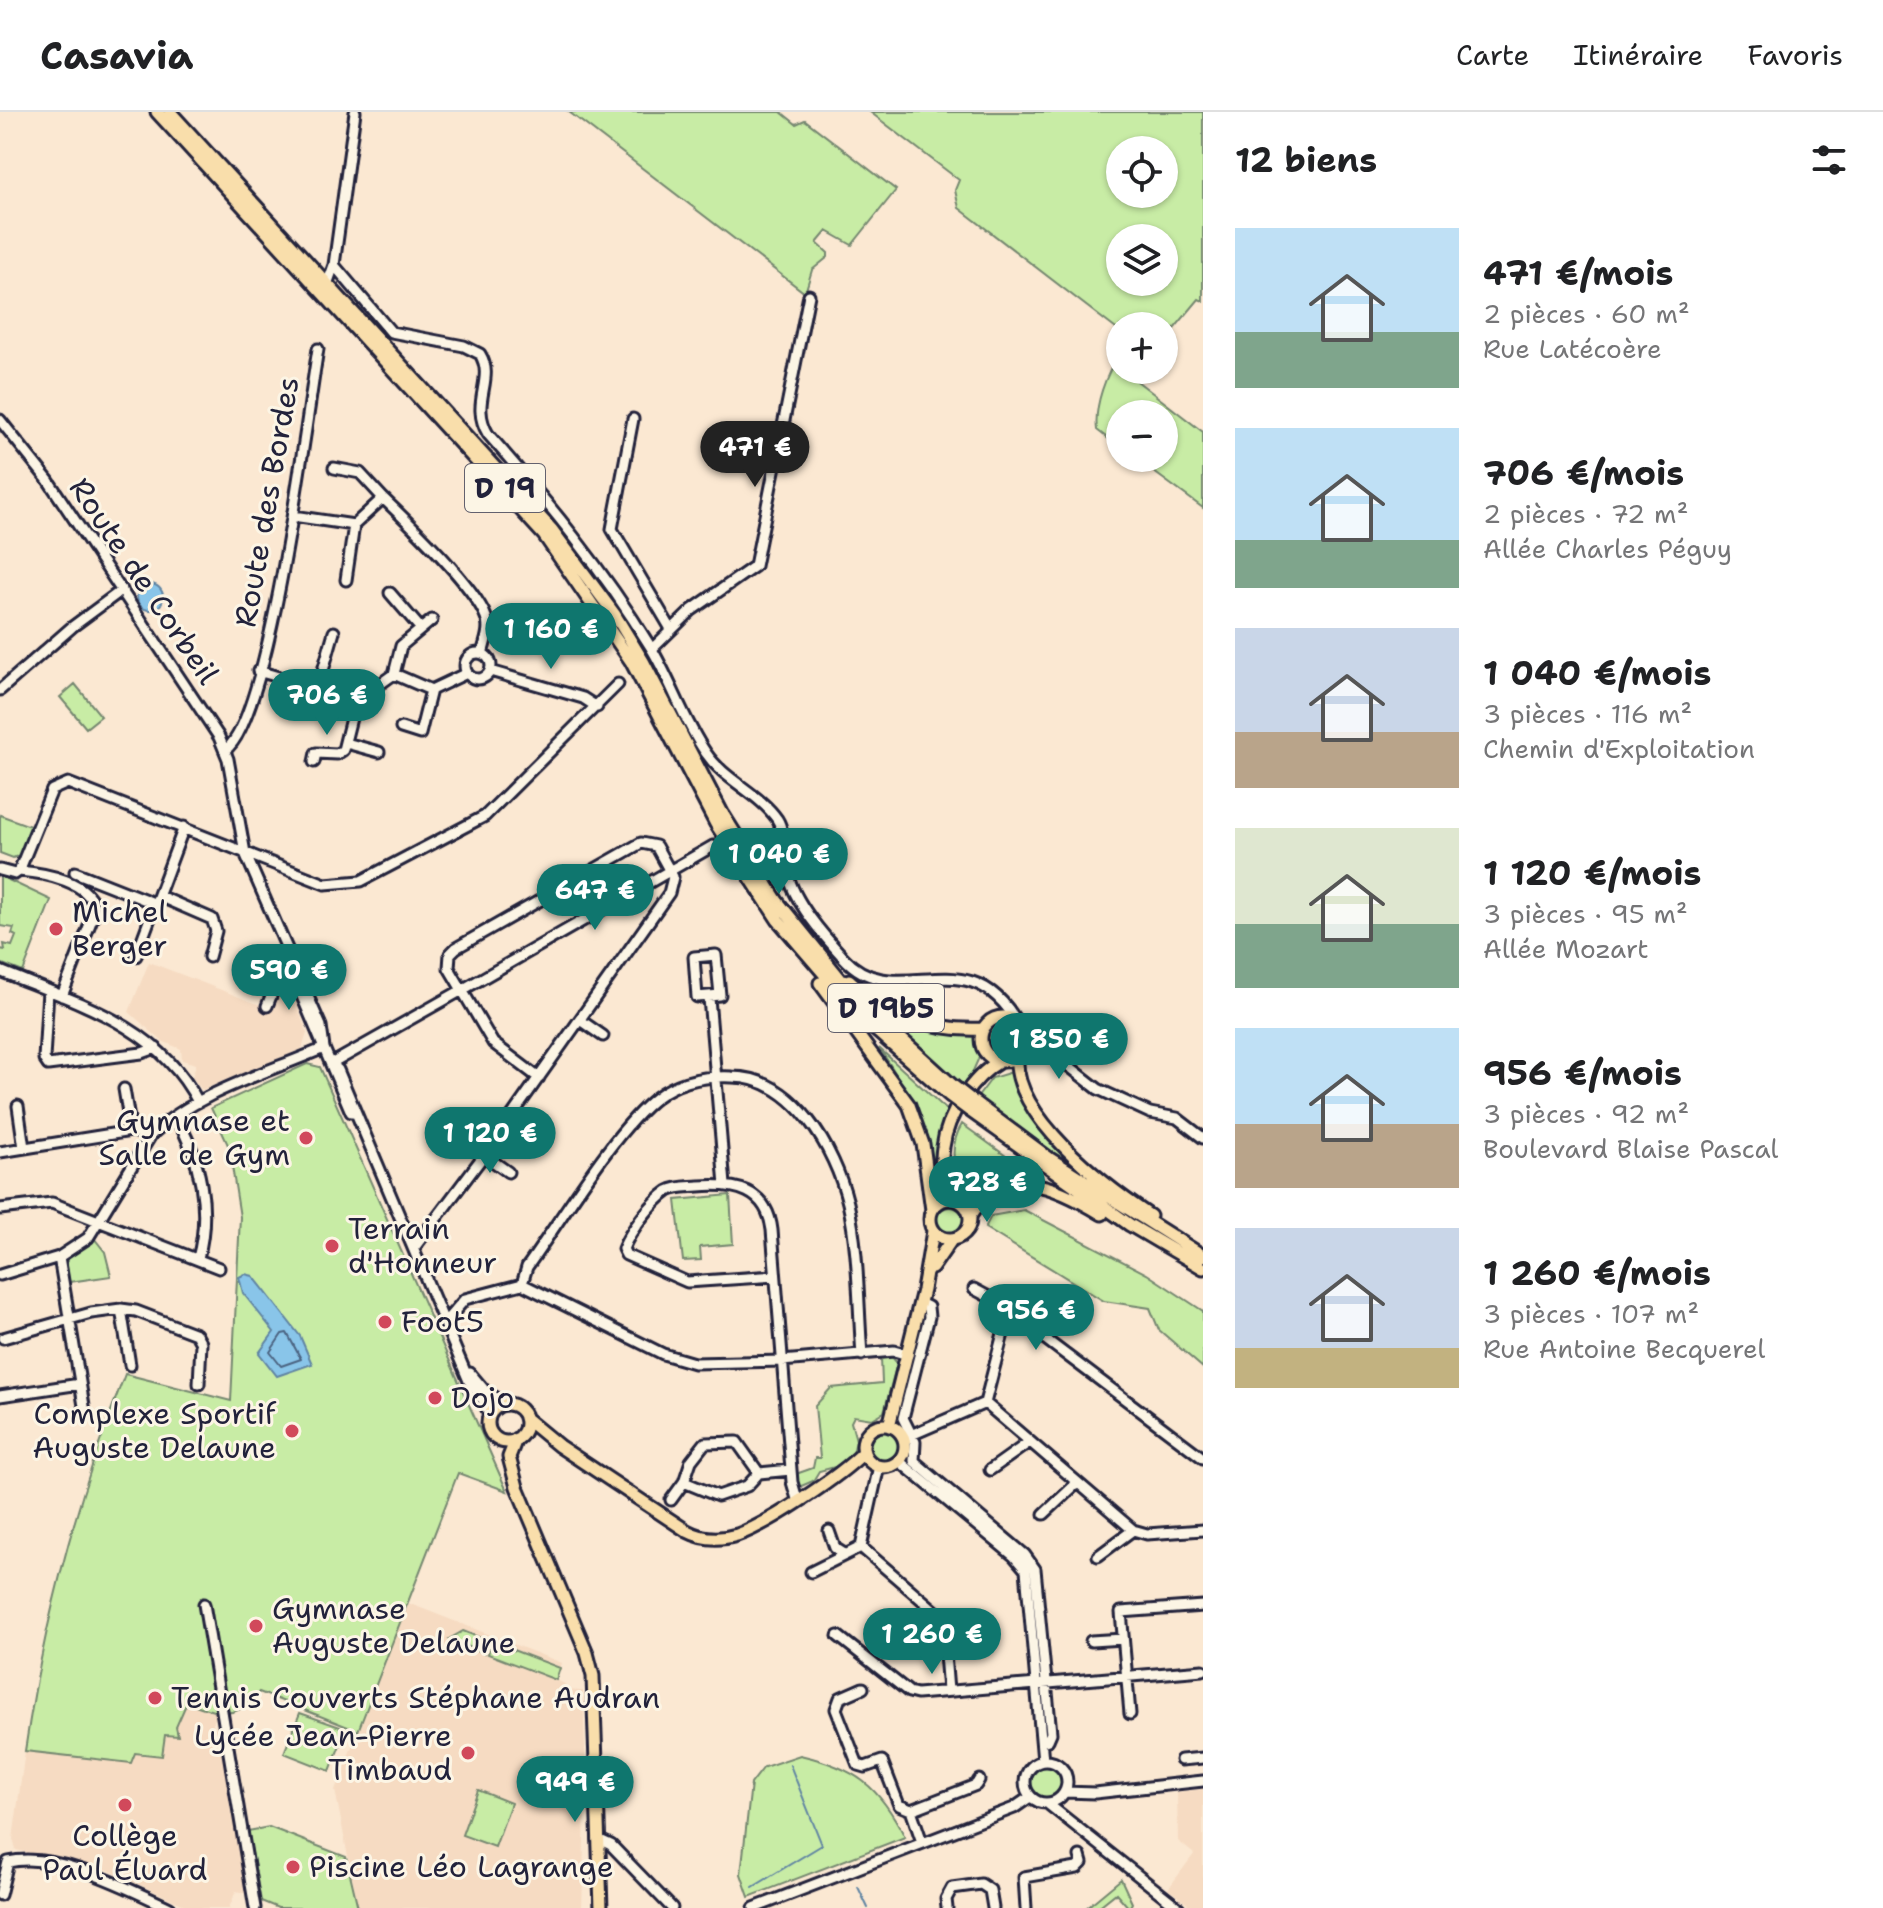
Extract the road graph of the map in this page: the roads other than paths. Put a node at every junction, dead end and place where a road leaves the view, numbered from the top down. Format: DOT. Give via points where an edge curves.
graph roads {
  1 [pos="157,112"];
  2 [pos="170,112"];
  3 [pos="355,112"];
  4 [pos="334,265"];
  5 [pos="328,282"];
  6 [pos="809,295"];
  7 [pos="318,349"];
  8 [pos="633,419"];
  9 [pos="0,420"];
  10 [pos="334,468"];
  11 [pos="383,498"];
  12 [pos="293,516"];
  13 [pos="354,525"];
  14 [pos="346,580"];
  15 [pos="122,590"];
  16 [pos="390,593"];
  17 [pos="432,620"];
  18 [pos="421,629"];
  19 [pos="671,629"];
  20 [pos="334,632"];
  21 [pos="652,649"];
  22 [pos="482,654"];
  23 [pos="258,671"];
  24 [pos="490,671"];
  25 [pos="467,673"];
  26 [pos="394,674"];
  27 [pos="618,684"];
  28 [pos="318,688"];
  29 [pos="0,690"];
  30 [pos="431,690"];
  31 [pos="355,702"];
  32 [pos="597,707"];
  33 [pos="401,728"];
  34 [pos="346,743"];
  35 [pos="225,750"];
  36 [pos="379,752"];
  37 [pos="314,762"];
  38 [pos="184,827"];
  39 [pos="713,846"];
  40 [pos="245,853"];
  41 [pos="0,870"];
  42 [pos="670,870"];
  43 [pos="19,871"];
  44 [pos="75,872"];
  45 [pos="157,900"];
  46 [pos="778,920"];
  47 [pos="810,945"];
  48 [pos="136,956"];
  49 [pos="209,957"];
  50 [pos="290,960"];
  51 [pos="0,971"];
  52 [pos="48,990"];
  53 [pos="462,990"];
  54 [pos="62,996"];
  55 [pos="709,998"];
  56 [pos="267,1006"];
  57 [pos="580,1020"];
  58 [pos="1021,1027"];
  59 [pos="983,1029"];
  60 [pos="603,1036"];
  61 [pos="156,1048"];
  62 [pos="324,1048"];
  63 [pos="984,1050"];
  64 [pos="1020,1051"];
  65 [pos="1048,1052"];
  66 [pos="1000,1061"];
  67 [pos="331,1064"];
  68 [pos="716,1077"];
  69 [pos="979,1077"];
  70 [pos="539,1078"];
  71 [pos="124,1089"];
  72 [pos="951,1090"];
  73 [pos="198,1102"];
  74 [pos="18,1106"];
  75 [pos="972,1106"];
  76 [pos="175,1116"];
  77 [pos="131,1131"];
  78 [pos="151,1135"];
  79 [pos="1203,1138"];
  80 [pos="24,1148"];
  81 [pos="0,1152"];
  82 [pos="484,1155"];
  83 [pos="943,1170"];
  84 [pos="508,1172"];
  85 [pos="725,1185"];
  86 [pos="957,1201"];
  87 [pos="935,1207"];
  88 [pos="0,1209"];
  89 [pos="970,1216"];
  90 [pos="99,1221"];
  91 [pos="933,1231"];
  92 [pos="952,1239"];
  93 [pos="1176,1241"];
  94 [pos="414,1248"];
  95 [pos="1203,1256"];
  96 [pos="59,1257"];
  97 [pos="198,1258"];
  98 [pos="219,1268"];
  99 [pos="1203,1268"];
  100 [pos="1203,1274"];
  101 [pos="0,1275"];
  102 [pos="775,1276"];
  103 [pos="522,1284"];
  104 [pos="974,1289"];
  105 [pos="922,1296"];
  106 [pos="121,1309"];
  107 [pos="1012,1314"];
  108 [pos="69,1319"];
  109 [pos="445,1322"];
  110 [pos="3,1338"];
  111 [pos="862,1355"];
  112 [pos="908,1355"];
  113 [pos="782,1361"];
  114 [pos="130,1365"];
  115 [pos="466,1368"];
  116 [pos="80,1384"];
  117 [pos="199,1384"];
  118 [pos="0,1396"];
  119 [pos="985,1403"];
  120 [pos="507,1404"];
  121 [pos="85,1412"];
  122 [pos="489,1416"];
  123 [pos="525,1418"];
  124 [pos="889,1426"];
  125 [pos="908,1436"];
  126 [pos="518,1437"];
  127 [pos="499,1440"];
  128 [pos="1028,1443"];
  129 [pos="559,1446"];
  130 [pos="1203,1458"];
  131 [pos="871,1460"];
  132 [pos="899,1461"];
  133 [pos="791,1470"];
  134 [pos="990,1470"];
  135 [pos="759,1473"];
  136 [pos="684,1482"];
  137 [pos="1076,1484"];
  138 [pos="517,1487"];
  139 [pos="797,1499"];
  140 [pos="671,1500"];
  141 [pos="1044,1514"];
  142 [pos="1133,1530"];
  143 [pos="1203,1530"];
  144 [pos="829,1531"];
  145 [pos="861,1547"];
  146 [pos="843,1553"];
  147 [pos="1098,1556"];
  148 [pos="811,1572"];
  149 [pos="204,1604"];
  150 [pos="1203,1606"];
  151 [pos="838,1636"];
  152 [pos="1123,1639"];
  153 [pos="1091,1641"];
  154 [pos="1203,1670"];
  155 [pos="1126,1677"];
  156 [pos="1042,1683"];
  157 [pos="863,1688"];
  158 [pos="948,1691"];
  159 [pos="1130,1714"];
  160 [pos="1203,1758"];
  161 [pos="1181,1760"];
  162 [pos="1043,1761"];
  163 [pos="979,1780"];
  164 [pos="1203,1781"];
  165 [pos="1063,1795"];
  166 [pos="1030,1797"];
  167 [pos="596,1799"];
  168 [pos="1048,1804"];
  169 [pos="911,1810"];
  170 [pos="1064,1813"];
  171 [pos="598,1839"];
  172 [pos="922,1842"];
  173 [pos="1080,1856"];
  174 [pos="0,1895"];
  175 [pos="170,1908"];
  176 [pos="255,1908"];
  177 [pos="594,1908"];
  178 [pos="601,1908"];
  179 [pos="672,1908"];
  180 [pos="754,1908"];
  181 [pos="947,1908"];
  182 [pos="993,1908"];
  183 [pos="1026,1908"];
  184 [pos="1179,1908"];
  1 -- 46 [label="main road, D 19" via="544,535 631,661 716,824"];
  2 -- 5 [label="main road, D 19"];
  3 -- 4 [label="street"];
  4 -- 5 [label="street"];
  4 -- 21 [label="street" via="391,332 480,354 486,369 479,417 488,434 566,524"];
  5 -- 47 [label="main road, D 19" via="516,486 586,575 643,661 737,839"];
  6 -- 19 [label="street" via="755,566"];
  7 -- 12 [label="street, Route des Bordes"];
  8 -- 19 [label="street" via="612,529"];
  9 -- 15 [label="street, Route de Corbeil" via="48,480"];
  10 -- 11 [label="street" via="360,473"];
  11 -- 13 [label="street"];
  11 -- 22 [label="street" via="432,546 484,612 488,627"];
  12 -- 13 [label="street"];
  12 -- 23 [label="street, Route des Bordes"];
  13 -- 14 [label="street"];
  15 -- 29 [label="street"];
  15 -- 35 [label="street, Route de Corbeil"];
  16 -- 18 [label="street"];
  17 -- 18 [label="street"];
  18 -- 26 [label="street" via="401,646"];
  19 -- 21 [label="street"];
  20 -- 28 [label="street"];
  21 -- 58 [label="street" via="705,753 778,821 792,886 845,959 866,973 892,980 966,978 1001,1000"];
  22 -- 24 [label="street" via="490,661"];
  22 -- 25 [label="street" via="469,657"];
  23 -- 28 [label="street"];
  23 -- 35 [label="street, Route des Bordes" via="241,728"];
  24 -- 25 [label="street" via="479,679"];
  24 -- 32 [label="street" via="583,698"];
  25 -- 30 [label="street"];
  26 -- 30 [label="street"];
  26 -- 31 [label="street"];
  27 -- 32 [label="street"];
  28 -- 31 [label="street"];
  30 -- 33 [label="street" via="420,734"];
  31 -- 34 [label="street"];
  32 -- 40 [label="street" via="485,816 361,881 325,884"];
  34 -- 36 [label="street"];
  34 -- 37 [label="street" via="340,753 316,753"];
  35 -- 40 [label="street, Route de Corbeil"];
  38 -- 40 [label="street"];
  38 -- 43 [label="street" via="63,783 52,790"];
  38 -- 45 [label="street"];
  39 -- 42 [label="street"];
  40 -- 50 [label="street, Route de Corbeil"];
  41 -- 43 [label="street"];
  42 -- 53 [label="street"];
  42 -- 53 [label="street" via="656,846 641,843 456,948 449,968"];
  42 -- 57 [label="street" via="669,893"];
  43 -- 54 [label="street" via="41,872 89,893 94,901 95,911"];
  44 -- 45 [label="street"];
  45 -- 48 [label="street"];
  45 -- 49 [label="street" via="212,919 216,931"];
  46 -- 72 [label="main road, D 19" via="863,1019"];
  46 -- 87 [label="main road" via="781,932 909,1105"];
  47 -- 59 [label="main road, D 19b5" via="819,946 866,996 902,1016 963,1030"];
  47 -- 72 [label="main road, D 19"];
  50 -- 56 [label="street"];
  50 -- 62 [label="street, Route de Corbeil" via="321,1026"];
  51 -- 52 [label="street"];
  52 -- 54 [label="street"];
  52 -- 61 [label="street" via="48,1065"];
  53 -- 67 [label="street"];
  53 -- 70 [label="street" via="493,1043"];
  54 -- 61 [label="street" via="124,1024"];
  55 -- 55 [label="street" via="720,995 716,955 694,957 697,997"];
  55 -- 68 [label="street"];
  57 -- 60 [label="street"];
  57 -- 70 [label="street"];
  58 -- 59 [label="main road" via="1004,1017"];
  58 -- 64 [label="main road"];
  58 -- 65 [label="street"];
  59 -- 63 [label="main road"];
  61 -- 73 [label="street" via="182,1073"];
  62 -- 67 [label="street, Route de Corbeil"];
  62 -- 73 [label="street"];
  63 -- 66 [label="main road"];
  63 -- 69 [label="main road"];
  64 -- 65 [label="street"];
  64 -- 66 [label="main road"];
  64 -- 93 [label="main road" via="1018,1080 1066,1149"];
  65 -- 79 [label="street" via="1098,1089 1150,1113 1177,1118"];
  66 -- 69 [label="main road"];
  67 -- 94 [label="street, Route de Corbeil"];
  68 -- 85 [label="street"];
  68 -- 103 [label="street" via="673,1087 640,1113 527,1267"];
  68 -- 111 [label="street" via="748,1077 776,1089 805,1116 826,1149 849,1211"];
  69 -- 83 [label="main road" via="949,1124"];
  70 -- 82 [label="street"];
  71 -- 77 [label="street"];
  72 -- 75 [label="main road, D 19, bridge"];
  73 -- 76 [label="street"];
  74 -- 80 [label="street"];
  75 -- 93 [label="main road, D 19"];
  75 -- 99 [label="main road, D 19" via="1130,1225"];
  76 -- 78 [label="street"];
  76 -- 97 [label="street" via="199,1173 204,1218"];
  77 -- 78 [label="street"];
  77 -- 80 [label="street"];
  78 -- 90 [label="street"];
  80 -- 81 [label="street"];
  82 -- 84 [label="street"];
  82 -- 94 [label="street"];
  83 -- 86 [label="main road"];
  83 -- 87 [label="main road"];
  85 -- 102 [label="street" via="750,1191 766,1206"];
  85 -- 102 [label="street" via="670,1190 623,1249 626,1255 687,1282"];
  86 -- 87 [label="main road"];
  86 -- 89 [label="main road"];
  87 -- 91 [label="main road"];
  88 -- 90 [label="street" via="43,1202"];
  89 -- 92 [label="main road" via="963,1234"];
  89 -- 100 [label="main road" via="983,1199 1011,1186 1054,1187"];
  90 -- 96 [label="street" via="88,1238"];
  90 -- 97 [label="street"];
  91 -- 92 [label="main road"];
  91 -- 105 [label="main road"];
  92 -- 105 [label="main road" via="935,1262"];
  93 -- 95 [label="main road, D 19"];
  94 -- 109 [label="street, Route de Corbeil"];
  96 -- 101 [label="street"];
  96 -- 108 [label="street"];
  97 -- 98 [label="street"];
  102 -- 113 [label="street"];
  103 -- 109 [label="street" via="465,1299"];
  103 -- 113 [label="street" via="673,1359 715,1365"];
  104 -- 107 [label="street"];
  105 -- 112 [label="main road"];
  105 -- 125 [label="street" via="929,1317 903,1418"];
  106 -- 108 [label="street"];
  106 -- 114 [label="street"];
  106 -- 117 [label="street" via="196,1334 201,1343"];
  107 -- 119 [label="street"];
  107 -- 130 [label="street"];
  108 -- 110 [label="street"];
  108 -- 116 [label="street"];
  109 -- 115 [label="street, Route de Corbeil"];
  111 -- 112 [label="street"];
  111 -- 113 [label="street"];
  112 -- 124 [label="main road"];
  113 -- 133 [label="street"];
  115 -- 120 [label="street, Route de Corbeil" via="486,1392"];
  115 -- 122 [label="street, Route de Corbeil"];
  116 -- 118 [label="street"];
  116 -- 121 [label="street"];
  119 -- 125 [label="street"];
  119 -- 128 [label="street"];
  120 -- 122 [label="main road"];
  120 -- 123 [label="main road"];
  122 -- 127 [label="main road" via="490,1431"];
  123 -- 126 [label="main road"];
  123 -- 129 [label="main road"];
  124 -- 125 [label="main road"];
  124 -- 131 [label="main road" via="878,1425 869,1432"];
  125 -- 132 [label="main road"];
  125 -- 156 [label="street" via="916,1464 1035,1569"];
  126 -- 127 [label="main road"];
  126 -- 129 [label="main road" via="541,1437"];
  126 -- 138 [label="main road" via="509,1457"];
  127 -- 138 [label="main road"];
  128 -- 134 [label="street"];
  128 -- 137 [label="street"];
  129 -- 139 [label="main road" via="701,1537 745,1532"];
  131 -- 132 [label="main road"];
  131 -- 139 [label="main road"];
  131 -- 145 [label="street"];
  132 -- 156 [label="street" via="1022,1564"];
  133 -- 135 [label="street"];
  133 -- 139 [label="street"];
  135 -- 136 [label="street" via="747,1486 714,1496"];
  135 -- 136 [label="street" via="737,1442 705,1443"];
  136 -- 140 [label="street"];
  137 -- 141 [label="street"];
  137 -- 142 [label="street"];
  138 -- 167 [label="main road" via="593,1676"];
  142 -- 143 [label="street"];
  142 -- 147 [label="street"];
  144 -- 146 [label="street" via="835,1548"];
  145 -- 146 [label="street"];
  145 -- 158 [label="street" via="942,1617"];
  146 -- 148 [label="street" via="835,1563"];
  149 -- 176 [label="street"];
  150 -- 152 [label="street" via="1121,1612"];
  151 -- 158 [label="street" via="909,1692"];
  152 -- 153 [label="street"];
  152 -- 155 [label="street"];
  154 -- 155 [label="street"];
  155 -- 156 [label="street"];
  155 -- 159 [label="street"];
  156 -- 158 [label="street"];
  156 -- 162 [label="street"];
  157 -- 169 [label="street" via="840,1698 836,1709 858,1765 882,1761 899,1805"];
  160 -- 161 [label="street"];
  162 -- 165 [label="street" via="1063,1770"];
  162 -- 166 [label="street" via="1027,1772 1024,1785"];
  163 -- 169 [label="street"];
  164 -- 165 [label="street"];
  165 -- 168 [label="street"];
  165 -- 170 [label="street"];
  166 -- 168 [label="street"];
  166 -- 172 [label="street"];
  167 -- 171 [label="main road"];
  167 -- 177 [label="main road"];
  168 -- 170 [label="street"];
  169 -- 172 [label="street"];
  170 -- 184 [label="street"];
  171 -- 178 [label="main road"];
  171 -- 179 [label="street" via="611,1845"];
  172 -- 180 [label="street"];
  173 -- 183 [label="street" via="1077,1868 1024,1877"];
  174 -- 175 [label="street" via="11,1861 83,1870"];
  181 -- 182 [label="street" via="952,1888 981,1884 990,1890"];
}
